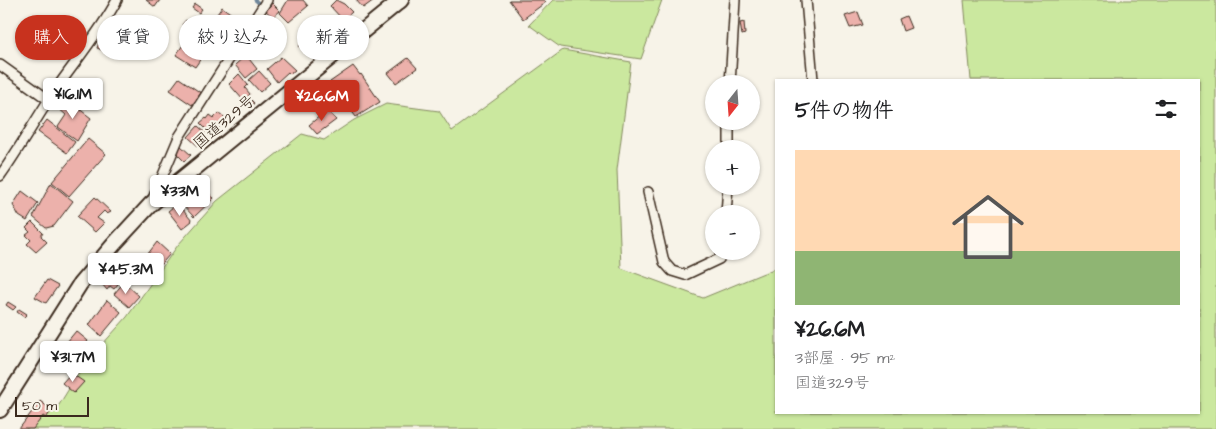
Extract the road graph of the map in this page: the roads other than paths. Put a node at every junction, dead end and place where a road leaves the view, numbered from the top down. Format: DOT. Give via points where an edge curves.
graph roads {
  1 [pos="116,0"];
  2 [pos="401,0"];
  3 [pos="735,0"];
  4 [pos="806,0"];
  5 [pos="263,4"];
  6 [pos="0,65"];
  7 [pos="731,75"];
  8 [pos="812,79"];
  9 [pos="49,100"];
  10 [pos="0,176"];
  11 [pos="648,192"];
  12 [pos="151,204"];
  13 [pos="717,260"];
  14 [pos="0,410"];
  1 -- 9 [label="street" via="89,46"];
  2 -- 12 [label="highway, 国道329号"];
  3 -- 7 [label="street"];
  4 -- 8 [label="street"];
  5 -- 12 [label="street" via="179,137"];
  6 -- 9 [label="street"];
  9 -- 10 [label="street"];
  11 -- 13 [label="street" via="664,262 672,272 685,275"];
  12 -- 14 [label="highway, 国道329号" via="80,284"];
}
